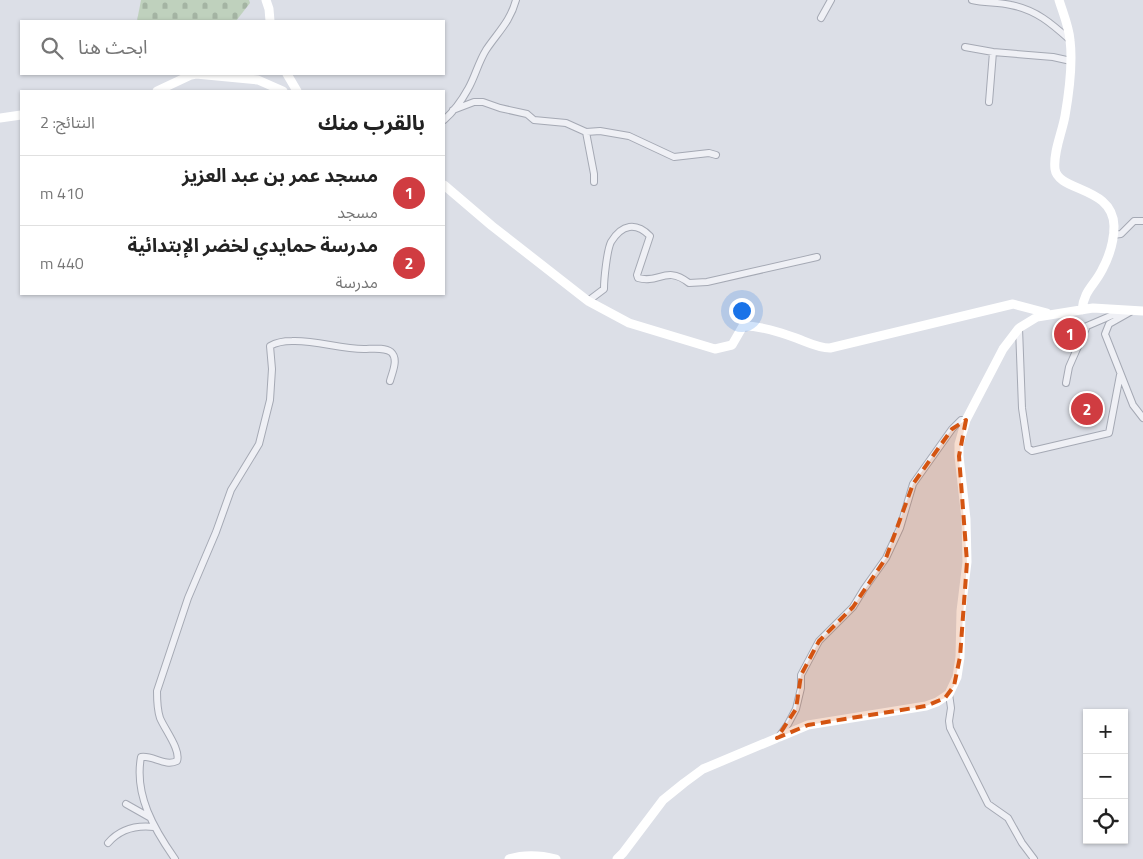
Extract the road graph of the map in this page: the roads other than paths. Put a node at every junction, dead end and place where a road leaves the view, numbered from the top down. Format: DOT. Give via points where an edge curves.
graph roads {
  1 [pos="266,0"];
  2 [pos="516,0"];
  3 [pos="831,0"];
  4 [pos="972,0"];
  5 [pos="1059,0"];
  6 [pos="820,18"];
  7 [pos="270,20"];
  8 [pos="1070,40"];
  9 [pos="965,47"];
  10 [pos="993,52"];
  11 [pos="1071,61"];
  12 [pos="191,75"];
  13 [pos="206,75"];
  14 [pos="289,75"];
  15 [pos="159,90"];
  16 [pos="281,90"];
  17 [pos="296,90"];
  18 [pos="989,102"];
  19 [pos="454,110"];
  20 [pos="20,115"];
  21 [pos="0,118"];
  22 [pos="445,119"];
  23 [pos="586,132"];
  24 [pos="716,155"];
  25 [pos="594,182"];
  26 [pos="445,186"];
  27 [pos="1143,220"];
  28 [pos="1113,235"];
  29 [pos="817,257"];
  30 [pos="588,301"];
  31 [pos="1082,310"];
  32 [pos="1128,310"];
  33 [pos="1143,311"];
  34 [pos="1050,314"];
  35 [pos="1019,328"];
  36 [pos="1120,375"];
  37 [pos="390,381"];
  38 [pos="1066,383"];
  39 [pos="1143,418"];
  40 [pos="966,420"];
  41 [pos="949,694"];
  42 [pos="777,738"];
  43 [pos="126,804"];
  44 [pos="149,817"];
  45 [pos="154,827"];
  46 [pos="108,843"];
  47 [pos="175,859"];
  48 [pos="509,859"];
  49 [pos="556,859"];
  50 [pos="617,859"];
  51 [pos="1034,859"];
  1 -- 7 [label="street"];
  2 -- 19 [label="street" via="505,26 487,49 468,90"];
  3 -- 6 [label="street"];
  4 -- 8 [label="street" via="1028,10 1044,17"];
  5 -- 8 [label="street"];
  8 -- 11 [label="street"];
  9 -- 10 [label="street"];
  10 -- 11 [label="street"];
  10 -- 18 [label="street"];
  11 -- 28 [label="street" via="1055,170 1057,176 1108,206 1114,225"];
  12 -- 15 [label="street"];
  13 -- 16 [label="street" via="258,80"];
  14 -- 17 [label="street"];
  19 -- 22 [label="street"];
  19 -- 23 [label="street" via="482,102 527,114 534,120 566,123"];
  20 -- 21 [label="street"];
  23 -- 24 [label="street" via="629,136 674,158"];
  23 -- 25 [label="street"];
  26 -- 30 [label="street"];
  27 -- 28 [label="street" via="1134,220 1121,234"];
  28 -- 31 [label="street" via="1105,264 1086,293"];
  29 -- 30 [label="street" via="707,282 689,283 681,276 671,274 645,280 637,275 650,236 634,226 623,229 611,243 604,289"];
  30 -- 34 [label="street" via="629,323 715,348 732,345 743,326 756,326 830,348 1013,304"];
  31 -- 32 [label="street"];
  31 -- 34 [label="street"];
  32 -- 33 [label="street"];
  32 -- 36 [label="street" via="1109,324 1104,334"];
  32 -- 38 [label="street" via="1087,326 1069,367"];
  34 -- 35 [label="street" via="1037,317"];
  35 -- 36 [label="street" via="1022,408 1028,448 1032,451 1109,433"];
  35 -- 40 [label="street" via="1003,349"];
  36 -- 39 [label="street" via="1133,405"];
  37 -- 44 [label="street" via="394,356 384,349 358,349 308,341 278,342 270,346 270,400 259,444 231,490 188,598 157,691 160,718 178,751 178,757 177,761 169,763 141,757 140,779"];
  40 -- 41 [label="street" via="959,456 967,562 960,658 957,677"];
  40 -- 42 [label="street" via="961,420 952,429 913,484 900,528 886,558 853,607 819,641 801,675 796,709"];
  41 -- 42 [label="street" via="926,706 808,725"];
  41 -- 51 [label="street" via="949,725 988,804 1008,818"];
  42 -- 50 [label="street" via="703,769 684,783 664,800"];
  43 -- 44 [label="street"];
  44 -- 45 [label="street"];
  45 -- 46 [label="street" via="124,830"];
  45 -- 47 [label="street"];
  48 -- 49 [label="street" via="540,855"];
}
